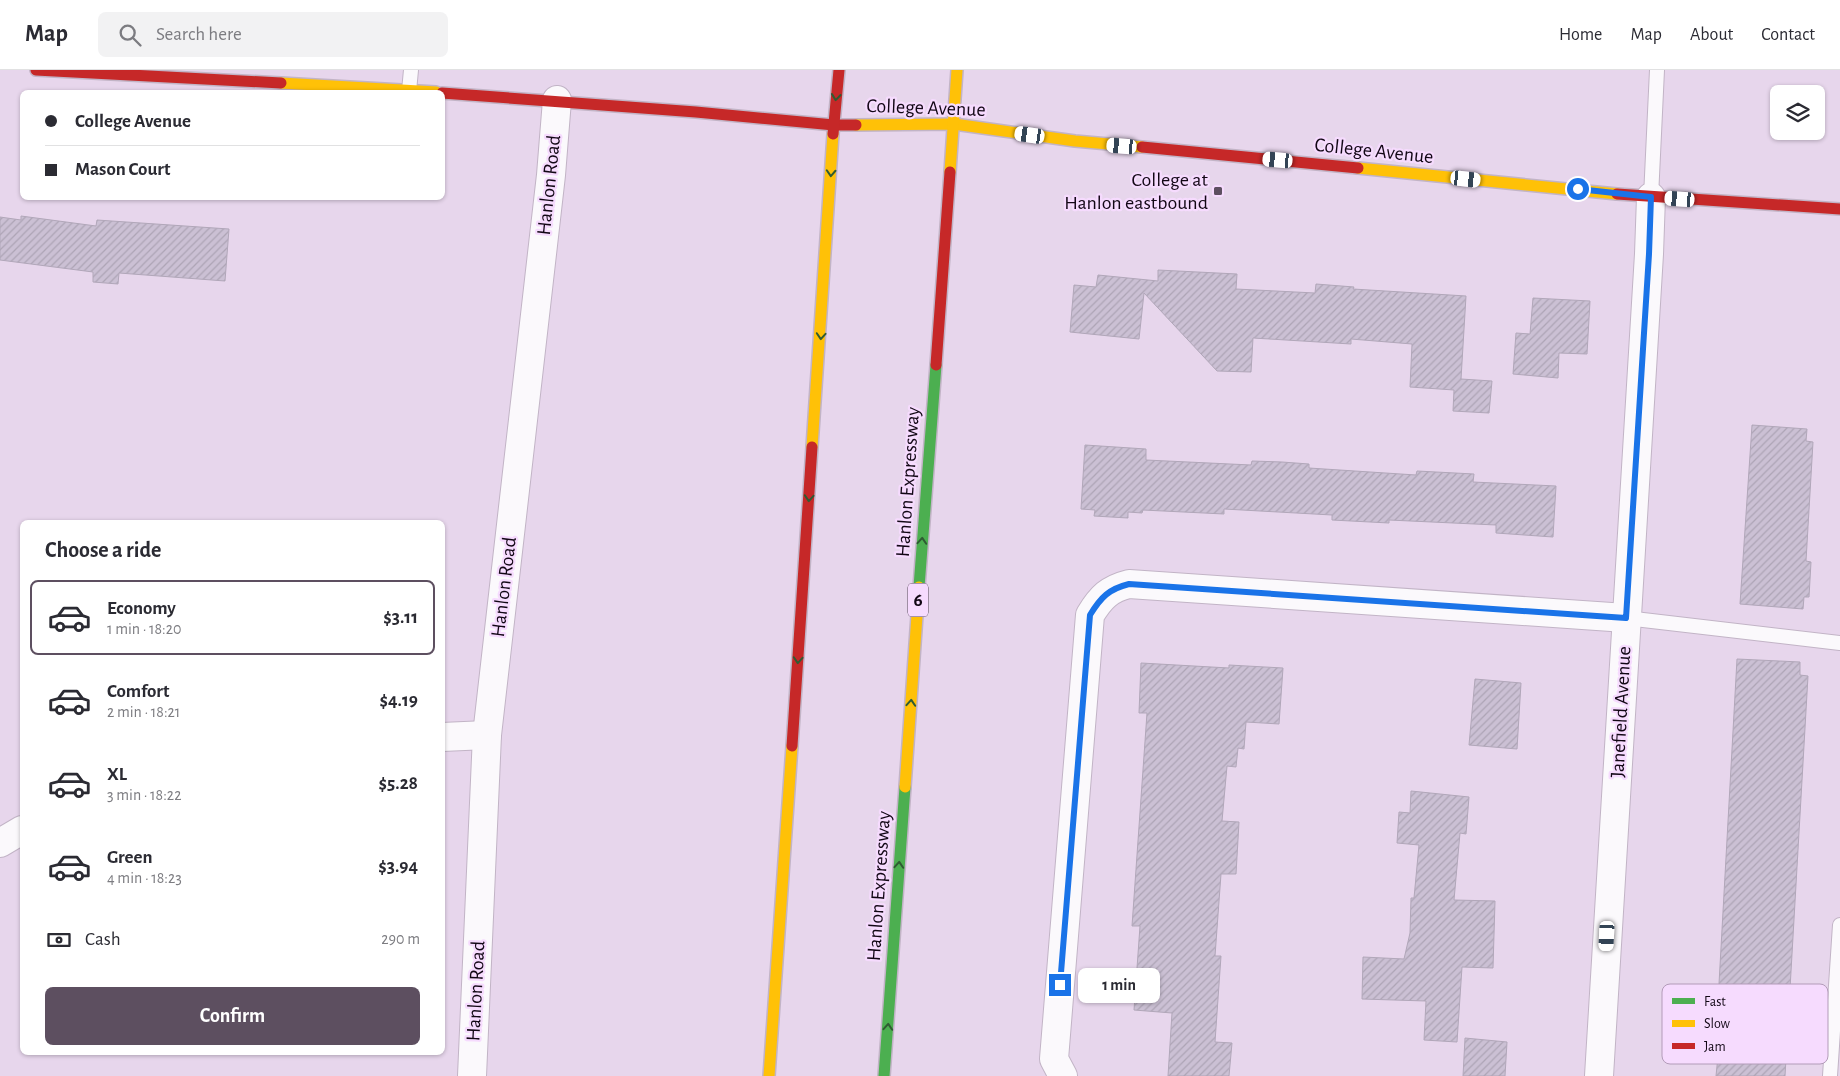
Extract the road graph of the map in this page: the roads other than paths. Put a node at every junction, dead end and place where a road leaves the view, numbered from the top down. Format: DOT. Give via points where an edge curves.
graph roads {
  1 [pos="36,70"];
  2 [pos="411,70"];
  3 [pos="839,70"];
  4 [pos="957,70"];
  5 [pos="1657,70"];
  6 [pos="391,90"];
  7 [pos="409,90"];
  8 [pos="445,93"];
  9 [pos="557,100"];
  10 [pos="954,124"];
  11 [pos="834,125"];
  12 [pos="1651,197"];
  13 [pos="1840,209"];
  14 [pos="1626,618"];
  15 [pos="1840,643"];
  16 [pos="487,735"];
  17 [pos="445,737"];
  18 [pos="20,831"];
  19 [pos="0,843"];
  20 [pos="1840,925"];
  21 [pos="472,1076"];
  22 [pos="769,1076"];
  23 [pos="884,1076"];
  24 [pos="1063,1076"];
  25 [pos="1598,1076"];
  26 [pos="1830,1076"];
  1 -- 6 [label="main road"];
  2 -- 7 [label="lane"];
  3 -- 11 [label="main road, one-way"];
  4 -- 10 [label="main road, Hanlon Expressway / 6"];
  5 -- 12 [label="lane"];
  8 -- 9 [label="main road, College Avenue"];
  9 -- 11 [label="main road, College Avenue"];
  9 -- 16 [label="street, Hanlon Road"];
  10 -- 11 [label="main road, College Avenue"];
  10 -- 12 [label="main road, College Avenue" via="1075,141"];
  23 -- 10 [label="main road, Hanlon Expressway / 6, one-way"];
  11 -- 22 [label="main road, one-way"];
  12 -- 13 [label="main road, College Avenue"];
  12 -- 14 [label="street, Janefield Avenue"];
  14 -- 15 [label="lane"];
  14 -- 24 [label="street" via="1129,584 1107,593 1090,615 1054,1060"];
  14 -- 25 [label="street, Janefield Avenue"];
  16 -- 17 [label="street"];
  16 -- 21 [label="street, Hanlon Road"];
  18 -- 19 [label="street"];
  20 -- 26 [label="lane"];
}
